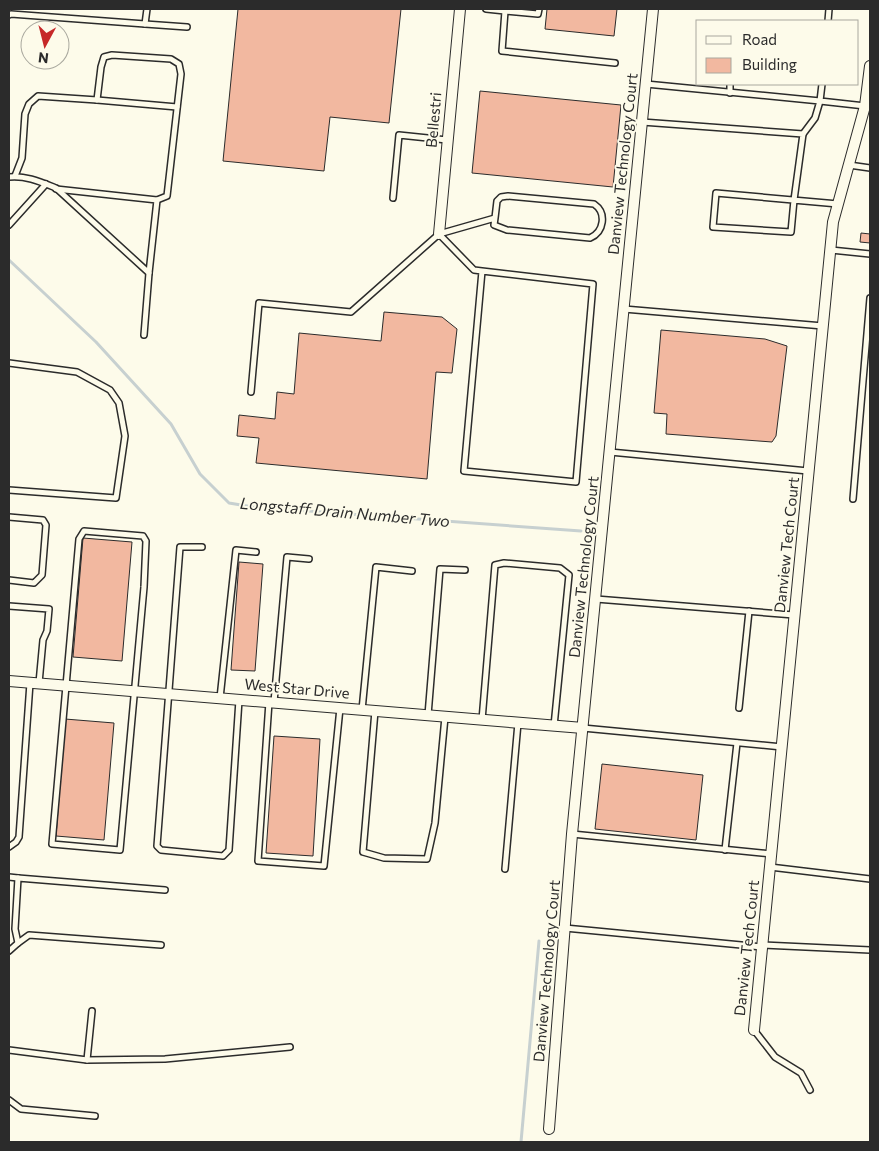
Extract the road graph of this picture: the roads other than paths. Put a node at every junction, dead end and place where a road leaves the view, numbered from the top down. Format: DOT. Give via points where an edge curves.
graph roads {
  1 [pos="147,9"];
  2 [pos="460,9"];
  3 [pos="486,9"];
  4 [pos="539,9"];
  5 [pos="653,9"];
  6 [pos="505,10"];
  7 [pos="9,15"];
  8 [pos="145,24"];
  9 [pos="187,27"];
  10 [pos="614,63"];
  11 [pos="870,66"];
  12 [pos="646,84"];
  13 [pos="730,85"];
  14 [pos="822,85"];
  15 [pos="730,93"];
  16 [pos="97,100"];
  17 [pos="820,101"];
  18 [pos="177,107"];
  19 [pos="867,109"];
  20 [pos="642,122"];
  21 [pos="803,134"];
  22 [pos="447,140"];
  23 [pos="849,165"];
  24 [pos="870,168"];
  25 [pos="12,176"];
  26 [pos="46,184"];
  27 [pos="56,188"];
  28 [pos="393,198"];
  29 [pos="157,200"];
  30 [pos="794,200"];
  31 [pos="838,204"];
  32 [pos="495,218"];
  33 [pos="9,226"];
  34 [pos="439,234"];
  35 [pos="831,250"];
  36 [pos="870,254"];
  37 [pos="482,271"];
  38 [pos="149,273"];
  39 [pos="870,298"];
  40 [pos="624,309"];
  41 [pos="823,326"];
  42 [pos="144,335"];
  43 [pos="9,363"];
  44 [pos="250,392"];
  45 [pos="610,452"];
  46 [pos="809,471"];
  47 [pos="9,490"];
  48 [pos="853,499"];
  49 [pos="9,516"];
  50 [pos="202,547"];
  51 [pos="256,552"];
  52 [pos="309,559"];
  53 [pos="465,570"];
  54 [pos="412,571"];
  55 [pos="9,580"];
  56 [pos="596,598"];
  57 [pos="9,606"];
  58 [pos="748,611"];
  59 [pos="795,615"];
  60 [pos="9,681"];
  61 [pos="35,682"];
  62 [pos="65,685"];
  63 [pos="134,690"];
  64 [pos="169,693"];
  65 [pos="220,698"];
  66 [pos="239,699"];
  67 [pos="272,702"];
  68 [pos="340,708"];
  69 [pos="739,708"];
  70 [pos="362,710"];
  71 [pos="375,711"];
  72 [pos="428,715"];
  73 [pos="445,717"];
  74 [pos="482,720"];
  75 [pos="518,723"];
  76 [pos="554,726"];
  77 [pos="583,728"];
  78 [pos="737,743"];
  79 [pos="782,747"];
  80 [pos="572,834"];
  81 [pos="9,847"];
  82 [pos="725,850"];
  83 [pos="771,854"];
  84 [pos="770,867"];
  85 [pos="505,868"];
  86 [pos="9,877"];
  87 [pos="18,878"];
  88 [pos="870,879"];
  89 [pos="165,890"];
  90 [pos="565,928"];
  91 [pos="18,942"];
  92 [pos="162,944"];
  93 [pos="762,946"];
  94 [pos="870,950"];
  95 [pos="9,951"];
  96 [pos="92,1011"];
  97 [pos="754,1030"];
  98 [pos="290,1047"];
  99 [pos="9,1050"];
  100 [pos="87,1060"];
  101 [pos="810,1090"];
  102 [pos="9,1100"];
  103 [pos="95,1116"];
  104 [pos="549,1129"];
  1 -- 8 [label="lane"];
  2 -- 22 [label="street, Bellestri"];
  3 -- 6 [label="lane"];
  4 -- 6 [label="lane" via="538,14"];
  5 -- 12 [label="street, Danview Technology Court"];
  6 -- 10 [label="lane" via="502,51"];
  7 -- 8 [label="lane"];
  8 -- 9 [label="lane"];
  11 -- 19 [label="street, Danview Tech Court"];
  12 -- 15 [label="lane"];
  12 -- 20 [label="street, Danview Technology Court"];
  13 -- 15 [label="lane"];
  14 -- 17 [label="lane"];
  15 -- 17 [label="lane"];
  16 -- 18 [label="lane"];
  16 -- 18 [label="lane" via="104,57 171,59 180,64"];
  16 -- 25 [label="lane" via="38,96 29,104 25,114 22,158"];
  17 -- 19 [label="lane"];
  17 -- 21 [label="lane" via="815,118"];
  18 -- 29 [label="lane" via="167,196"];
  19 -- 23 [label="street, Danview Tech Court"];
  20 -- 21 [label="lane"];
  20 -- 40 [label="street, Danview Technology Court"];
  21 -- 30 [label="lane"];
  22 -- 28 [label="lane" via="399,135"];
  22 -- 34 [label="street, Bellestri"];
  23 -- 24 [label="lane"];
  23 -- 31 [label="street, Danview Tech Court"];
  25 -- 26 [label="lane"];
  26 -- 27 [label="lane"];
  26 -- 33 [label="lane"];
  27 -- 29 [label="lane"];
  27 -- 38 [label="lane"];
  29 -- 38 [label="lane"];
  30 -- 30 [label="lane" via="716,193 713,226 791,232"];
  30 -- 31 [label="lane"];
  31 -- 35 [label="street, Danview Tech Court"];
  32 -- 32 [label="lane" via="494,225 507,230 590,238 600,230 603,213 594,204 508,196 497,201"];
  32 -- 34 [label="lane"];
  34 -- 37 [label="lane" via="474,270"];
  34 -- 44 [label="lane" via="351,312 259,303"];
  35 -- 36 [label="lane"];
  35 -- 41 [label="street, Danview Tech Court"];
  37 -- 37 [label="lane" via="593,284 576,482 464,471"];
  38 -- 42 [label="lane"];
  39 -- 48 [label="lane"];
  40 -- 41 [label="lane"];
  40 -- 45 [label="street, Danview Technology Court"];
  41 -- 46 [label="street, Danview Tech Court"];
  43 -- 47 [label="lane" via="77,372 110,390 119,403 124,436 116,498"];
  45 -- 46 [label="lane"];
  45 -- 56 [label="street, Danview Technology Court"];
  46 -- 59 [label="street, Danview Tech Court"];
  49 -- 55 [label="lane" via="44,520 46,525 42,575 34,582"];
  50 -- 64 [label="lane" via="180,547"];
  51 -- 65 [label="lane" via="236,550"];
  52 -- 67 [label="lane" via="287,557"];
  53 -- 72 [label="lane" via="440,569"];
  54 -- 70 [label="lane" via="376,567"];
  56 -- 58 [label="lane"];
  56 -- 77 [label="street, Danview Technology Court"];
  57 -- 61 [label="lane" via="49,609"];
  58 -- 59 [label="lane"];
  58 -- 69 [label="lane"];
  59 -- 79 [label="street, Danview Tech Court"];
  60 -- 61 [label="street, West Star Drive"];
  61 -- 62 [label="street, West Star Drive"];
  61 -- 81 [label="lane" via="19,837"];
  62 -- 63 [label="street, West Star Drive"];
  62 -- 63 [label="lane" via="79,539 84,531 143,536 146,541"];
  62 -- 63 [label="lane" via="52,844 120,850"];
  63 -- 64 [label="street, West Star Drive"];
  64 -- 65 [label="street, West Star Drive"];
  64 -- 66 [label="lane" via="157,846 160,850 223,856 228,850"];
  65 -- 66 [label="street, West Star Drive"];
  66 -- 67 [label="street, West Star Drive"];
  67 -- 68 [label="street, West Star Drive"];
  67 -- 68 [label="lane" via="258,861 324,866"];
  68 -- 70 [label="street, West Star Drive"];
  70 -- 71 [label="street, West Star Drive"];
  71 -- 72 [label="street, West Star Drive"];
  71 -- 73 [label="lane" via="363,852 384,858 427,859 435,823"];
  72 -- 73 [label="street, West Star Drive"];
  73 -- 74 [label="street, West Star Drive"];
  74 -- 75 [label="street, West Star Drive"];
  74 -- 76 [label="lane" via="495,565 504,563 560,568 569,575"];
  75 -- 76 [label="street, West Star Drive"];
  75 -- 85 [label="lane"];
  76 -- 77 [label="street, West Star Drive"];
  77 -- 78 [label="lane"];
  77 -- 80 [label="street, Danview Technology Court"];
  78 -- 79 [label="lane"];
  78 -- 82 [label="lane"];
  79 -- 83 [label="street, Danview Tech Court"];
  80 -- 82 [label="lane"];
  80 -- 90 [label="street, Danview Technology Court"];
  82 -- 83 [label="lane"];
  83 -- 84 [label="street, Danview Tech Court"];
  84 -- 88 [label="lane"];
  84 -- 93 [label="street, Danview Tech Court"];
  86 -- 87 [label="lane"];
  87 -- 89 [label="lane"];
  87 -- 91 [label="lane" via="15,929"];
  90 -- 93 [label="lane"];
  90 -- 104 [label="street, Danview Technology Court"];
  91 -- 92 [label="lane" via="29,935"];
  91 -- 95 [label="lane"];
  93 -- 94 [label="lane"];
  93 -- 97 [label="street, Danview Tech Court"];
  96 -- 100 [label="lane"];
  97 -- 101 [label="lane" via="775,1057 801,1073"];
  98 -- 100 [label="lane" via="165,1059"];
  99 -- 100 [label="lane"];
  102 -- 103 [label="lane" via="21,1109"];
}
